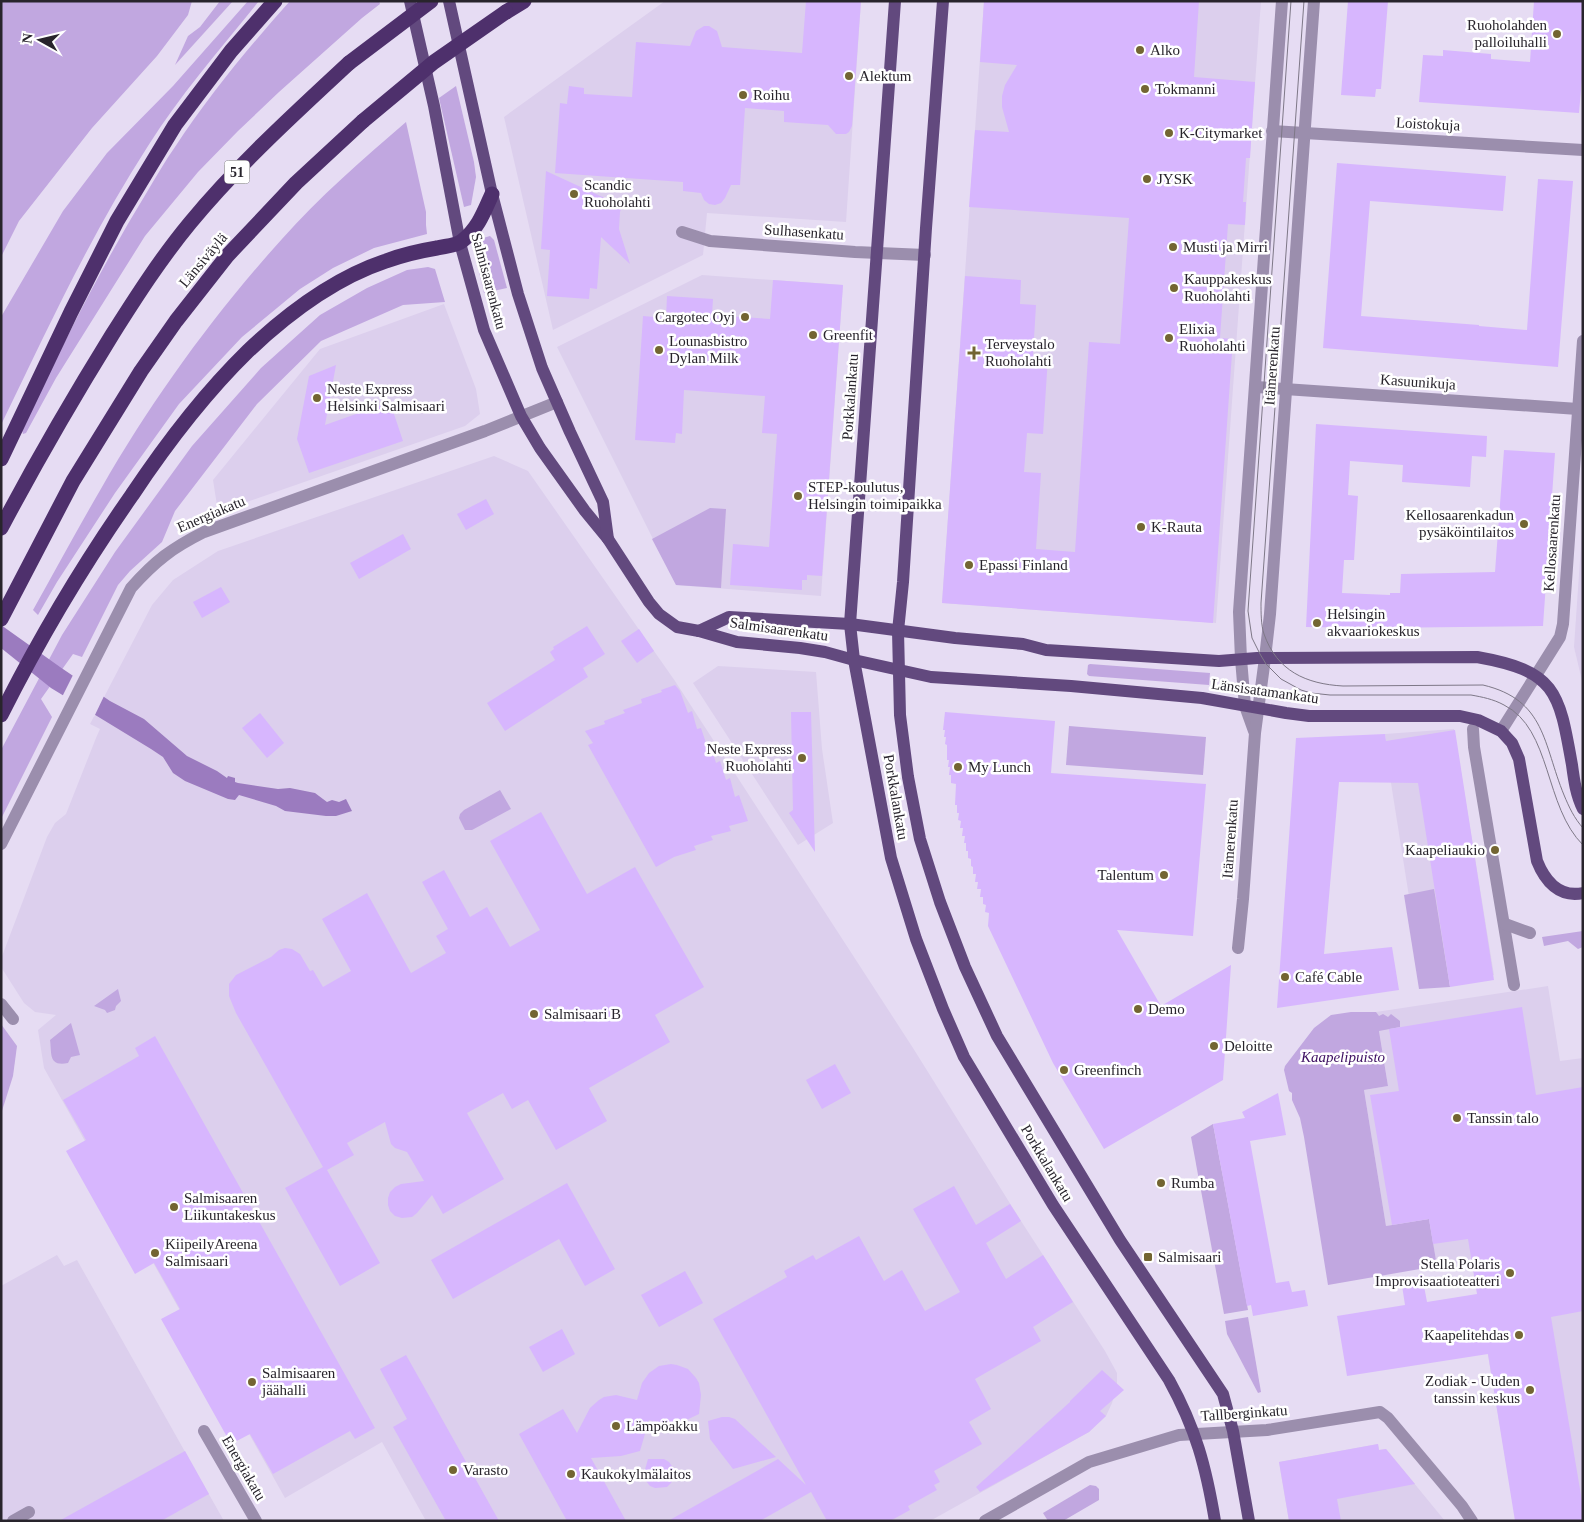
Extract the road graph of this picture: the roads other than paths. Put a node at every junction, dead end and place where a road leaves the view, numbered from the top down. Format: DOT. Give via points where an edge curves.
graph roads {
  1 [pos="275,1"];
  2 [pos="410,1"];
  3 [pos="431,1"];
  4 [pos="449,1"];
  5 [pos="524,1"];
  6 [pos="896,1"];
  7 [pos="943,1"];
  8 [pos="1282,1"];
  9 [pos="1314,1"];
  10 [pos="1272,131"];
  11 [pos="1304,133"];
  12 [pos="1583,150"];
  13 [pos="492,194"];
  14 [pos="682,232"];
  15 [pos="460,243"];
  16 [pos="878,253"];
  17 [pos="925,255"];
  18 [pos="1583,341"];
  19 [pos="1256,387"];
  20 [pos="1286,389"];
  21 [pos="557,402"];
  22 [pos="1578,409"];
  23 [pos="521,416"];
  24 [pos="1,459"];
  25 [pos="1,528"];
  26 [pos="608,540"];
  27 [pos="1,620"];
  28 [pos="850,624"];
  29 [pos="699,631"];
  30 [pos="898,631"];
  31 [pos="1266,658"];
  32 [pos="1241,659"];
  33 [pos="854,660"];
  34 [pos="898,669"];
  35 [pos="1537,676"];
  36 [pos="1245,706"];
  37 [pos="1258,708"];
  38 [pos="1,715"];
  39 [pos="1474,729"];
  40 [pos="1501,731"];
  41 [pos="1255,733"];
  42 [pos="1583,809"];
  43 [pos="1,844"];
  44 [pos="1583,894"];
  45 [pos="1504,924"];
  46 [pos="1530,934"];
  47 [pos="1238,948"];
  48 [pos="1514,984"];
  49 [pos="1,1004"];
  50 [pos="13,1019"];
  51 [pos="204,1431"];
  52 [pos="1233,1431"];
  53 [pos="1194,1433"];
  54 [pos="29,1512"];
  55 [pos="13,1521"];
  56 [pos="256,1521"];
  57 [pos="985,1521"];
  58 [pos="1214,1521"];
  59 [pos="1249,1521"];
  60 [pos="1472,1521"];
  1 -- 24 [label="highway" via="231,51 170,133 117,222"];
  2 -- 15 [label="main road, Salmisaarenkatu"];
  3 -- 25 [label="highway, Länsiväylä / 51, bridge" via="349,63 264,142 189,224 138,294 92,367"];
  4 -- 13 [label="main road, Salmisaarenkatu"];
  5 -- 27 [label="highway, Länsiväylä, bridge" via="434,62 363,122 296,183 227,256 176,321 73,481"];
  6 -- 16 [label="main road, Porkkalankatu"];
  7 -- 17 [label="main road, Porkkalankatu"];
  8 -- 10 [label="street, Itämerenkatu"];
  9 -- 11 [label="street, Itämerenkatu"];
  10 -- 11 [label="street, Loistokuja"];
  10 -- 19 [label="street, Itämerenkatu"];
  11 -- 12 [label="street, Loistokuja"];
  11 -- 20 [label="street, Itämerenkatu"];
  13 -- 15 [label="highway" via="477,226"];
  13 -- 21 [label="main road, Salmisaarenkatu" via="518,294 542,368"];
  14 -- 16 [label="street, Sulhasenkatu" via="710,241"];
  15 -- 23 [label="main road, Salmisaarenkatu" via="484,330"];
  15 -- 38 [label="highway" via="400,256 332,285 248,351 190,415 106,532"];
  16 -- 17 [label="street, Sulhasenkatu"];
  16 -- 28 [label="main road, Porkkalankatu"];
  17 -- 30 [label="main road, Porkkalankatu"];
  18 -- 22 [label="street, Kellosaarenkatu"];
  19 -- 20 [label="street, Kasuunikuja"];
  19 -- 32 [label="street, Itämerenkatu" via="1239,612"];
  20 -- 22 [label="street, Kasuunikuja"];
  20 -- 31 [label="street, Itämerenkatu"];
  21 -- 23 [label="street, Energiakatu"];
  21 -- 26 [label="main road, Salmisaarenkatu" via="603,502"];
  22 -- 35 [label="street, Kellosaarenkatu" via="1563,624 1560,637"];
  23 -- 26 [label="main road, Salmisaarenkatu" via="540,448"];
  23 -- 43 [label="street, Energiakatu" via="204,532 180,544 146,571 131,588"];
  26 -- 29 [label="main road, Salmisaarenkatu" via="659,614 677,627"];
  28 -- 29 [label="main road, Salmisaarenkatu" via="729,617"];
  28 -- 30 [label="main road, Länsisatamankatu"];
  28 -- 33 [label="main road, Porkkalankatu"];
  29 -- 33 [label="main road, Salmisaarenkatu" via="737,642 800,648"];
  30 -- 32 [label="main road, Länsisatamankatu" via="1023,644 1046,650 1220,661"];
  30 -- 34 [label="main road, Porkkalankatu"];
  31 -- 32 [label="main road, Länsisatamankatu"];
  31 -- 35 [label="main road, Länsisatamankatu" via="1477,657 1504,662"];
  31 -- 37 [label="street, Itämerenkatu"];
  32 -- 36 [label="street, Itämerenkatu"];
  33 -- 34 [label="main road, Länsisatamankatu"];
  33 -- 53 [label="main road, Porkkalankatu" via="891,858 916,938 964,1057 1053,1205 1169,1380"];
  34 -- 36 [label="main road, Länsisatamankatu" via="930,677 1202,698"];
  34 -- 52 [label="main road, Porkkalankatu" via="908,777 920,839 965,967 997,1036 1085,1184 1223,1394"];
  35 -- 40 [label="street, Kellosaarenkatu"];
  35 -- 42 [label="main road, Länsisatamankatu" via="1546,683 1559,704 1576,792"];
  36 -- 37 [label="main road, Länsisatamankatu"];
  36 -- 41 [label="street, Itämerenkatu"];
  37 -- 40 [label="main road, Länsisatamankatu" via="1309,716 1460,716"];
  37 -- 41 [label="street, Itämerenkatu"];
  39 -- 45 [label="street" via="1474,747"];
  40 -- 44 [label="main road, Länsisatamankatu" via="1512,743 1519,759 1541,872 1560,892"];
  41 -- 47 [label="street, Itämerenkatu"];
  45 -- 46 [label="street"];
  45 -- 48 [label="street"];
  49 -- 50 [label="street"];
  51 -- 56 [label="street, Energiakatu"];
  52 -- 53 [label="street, Tallberginkatu"];
  52 -- 59 [label="main road, Porkkalankatu"];
  52 -- 60 [label="street, Tallberginkatu" via="1253,1432 1380,1412"];
  53 -- 57 [label="street, Tallberginkatu" via="1089,1462"];
  53 -- 58 [label="main road, Porkkalankatu" via="1208,1480"];
  54 -- 55 [label="street"];
}
